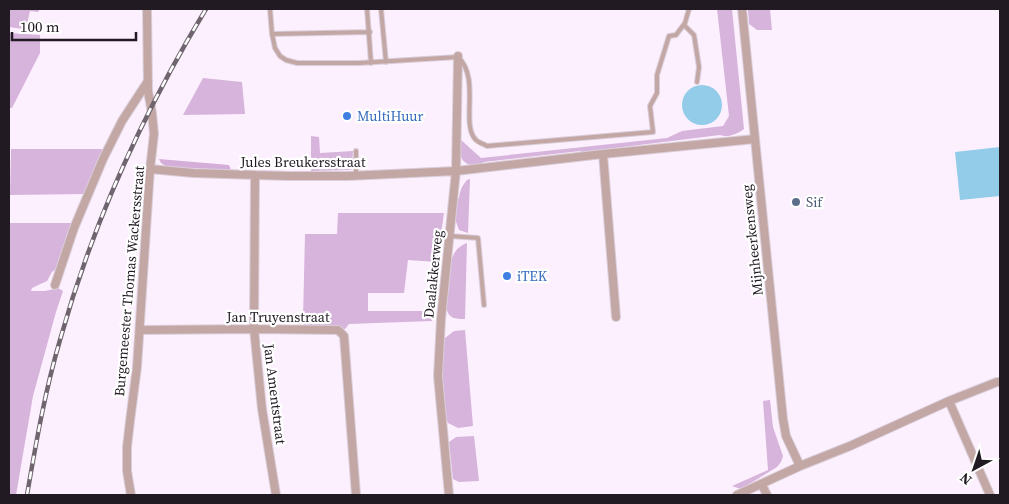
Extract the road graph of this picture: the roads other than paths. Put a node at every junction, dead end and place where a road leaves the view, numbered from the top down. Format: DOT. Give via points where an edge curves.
graph roads {
  1 [pos="147,9"];
  2 [pos="270,9"];
  3 [pos="368,9"];
  4 [pos="380,9"];
  5 [pos="689,9"];
  6 [pos="742,9"];
  7 [pos="684,25"];
  8 [pos="370,32"];
  9 [pos="272,34"];
  10 [pos="458,56"];
  11 [pos="386,62"];
  12 [pos="371,63"];
  13 [pos="148,81"];
  14 [pos="697,82"];
  15 [pos="755,139"];
  16 [pos="356,151"];
  17 [pos="603,154"];
  18 [pos="150,169"];
  19 [pos="456,171"];
  20 [pos="255,175"];
  21 [pos="356,175"];
  22 [pos="450,236"];
  23 [pos="55,285"];
  24 [pos="484,305"];
  25 [pos="616,317"];
  26 [pos="254,329"];
  27 [pos="140,330"];
  28 [pos="1000,382"];
  29 [pos="949,401"];
  30 [pos="800,466"];
  31 [pos="762,485"];
  32 [pos="131,495"];
  33 [pos="276,495"];
  34 [pos="356,495"];
  35 [pos="449,495"];
  36 [pos="737,495"];
  37 [pos="767,495"];
  38 [pos="990,495"];
  1 -- 13 [label="street, Burgemeester Thomas Wackersstraat"];
  2 -- 9 [label="lane"];
  3 -- 8 [label="lane"];
  4 -- 11 [label="lane"];
  5 -- 7 [label="lane"];
  6 -- 15 [label="street, Mijnheerkensweg"];
  7 -- 10 [label="lane" via="676,35 669,36 657,75 657,93 650,106 654,132 487,146 476,140 470,131 469,75"];
  7 -- 14 [label="lane" via="694,35 699,67"];
  8 -- 9 [label="lane"];
  8 -- 12 [label="lane"];
  9 -- 12 [label="lane" via="275,48 286,60 297,63"];
  10 -- 11 [label="lane"];
  10 -- 19 [label="street, Daalakkerweg"];
  11 -- 12 [label="lane"];
  13 -- 18 [label="street, Burgemeester Thomas Wackersstraat" via="154,134"];
  13 -- 23 [label="street" via="122,121 103,159 74,228"];
  15 -- 17 [label="street, Jules Breukersstraat"];
  15 -- 30 [label="street, Mijnheerkensweg" via="783,419 786,436"];
  16 -- 21 [label="lane"];
  17 -- 19 [label="street, Jules Breukersstraat"];
  17 -- 25 [label="street"];
  18 -- 20 [label="street, Jules Breukersstraat"];
  18 -- 27 [label="street, Burgemeester Thomas Wackersstraat"];
  19 -- 21 [label="street, Jules Breukersstraat"];
  19 -- 22 [label="street, Daalakkerweg"];
  20 -- 21 [label="street, Jules Breukersstraat"];
  20 -- 26 [label="street, Jan Amentstraat"];
  22 -- 24 [label="lane" via="478,238"];
  22 -- 35 [label="street, Daalakkerweg" via="438,376"];
  26 -- 27 [label="street, Jan Truyenstraat"];
  26 -- 33 [label="street, Jan Amentstraat" via="262,409"];
  26 -- 34 [label="street, Jan Truyenstraat" via="338,330 344,336"];
  27 -- 32 [label="street, Burgemeester Thomas Wackersstraat" via="127,446"];
  28 -- 29 [label="street"];
  29 -- 30 [label="street"];
  29 -- 38 [label="street"];
  30 -- 31 [label="street"];
  31 -- 36 [label="street"];
  31 -- 37 [label="street"];
}
